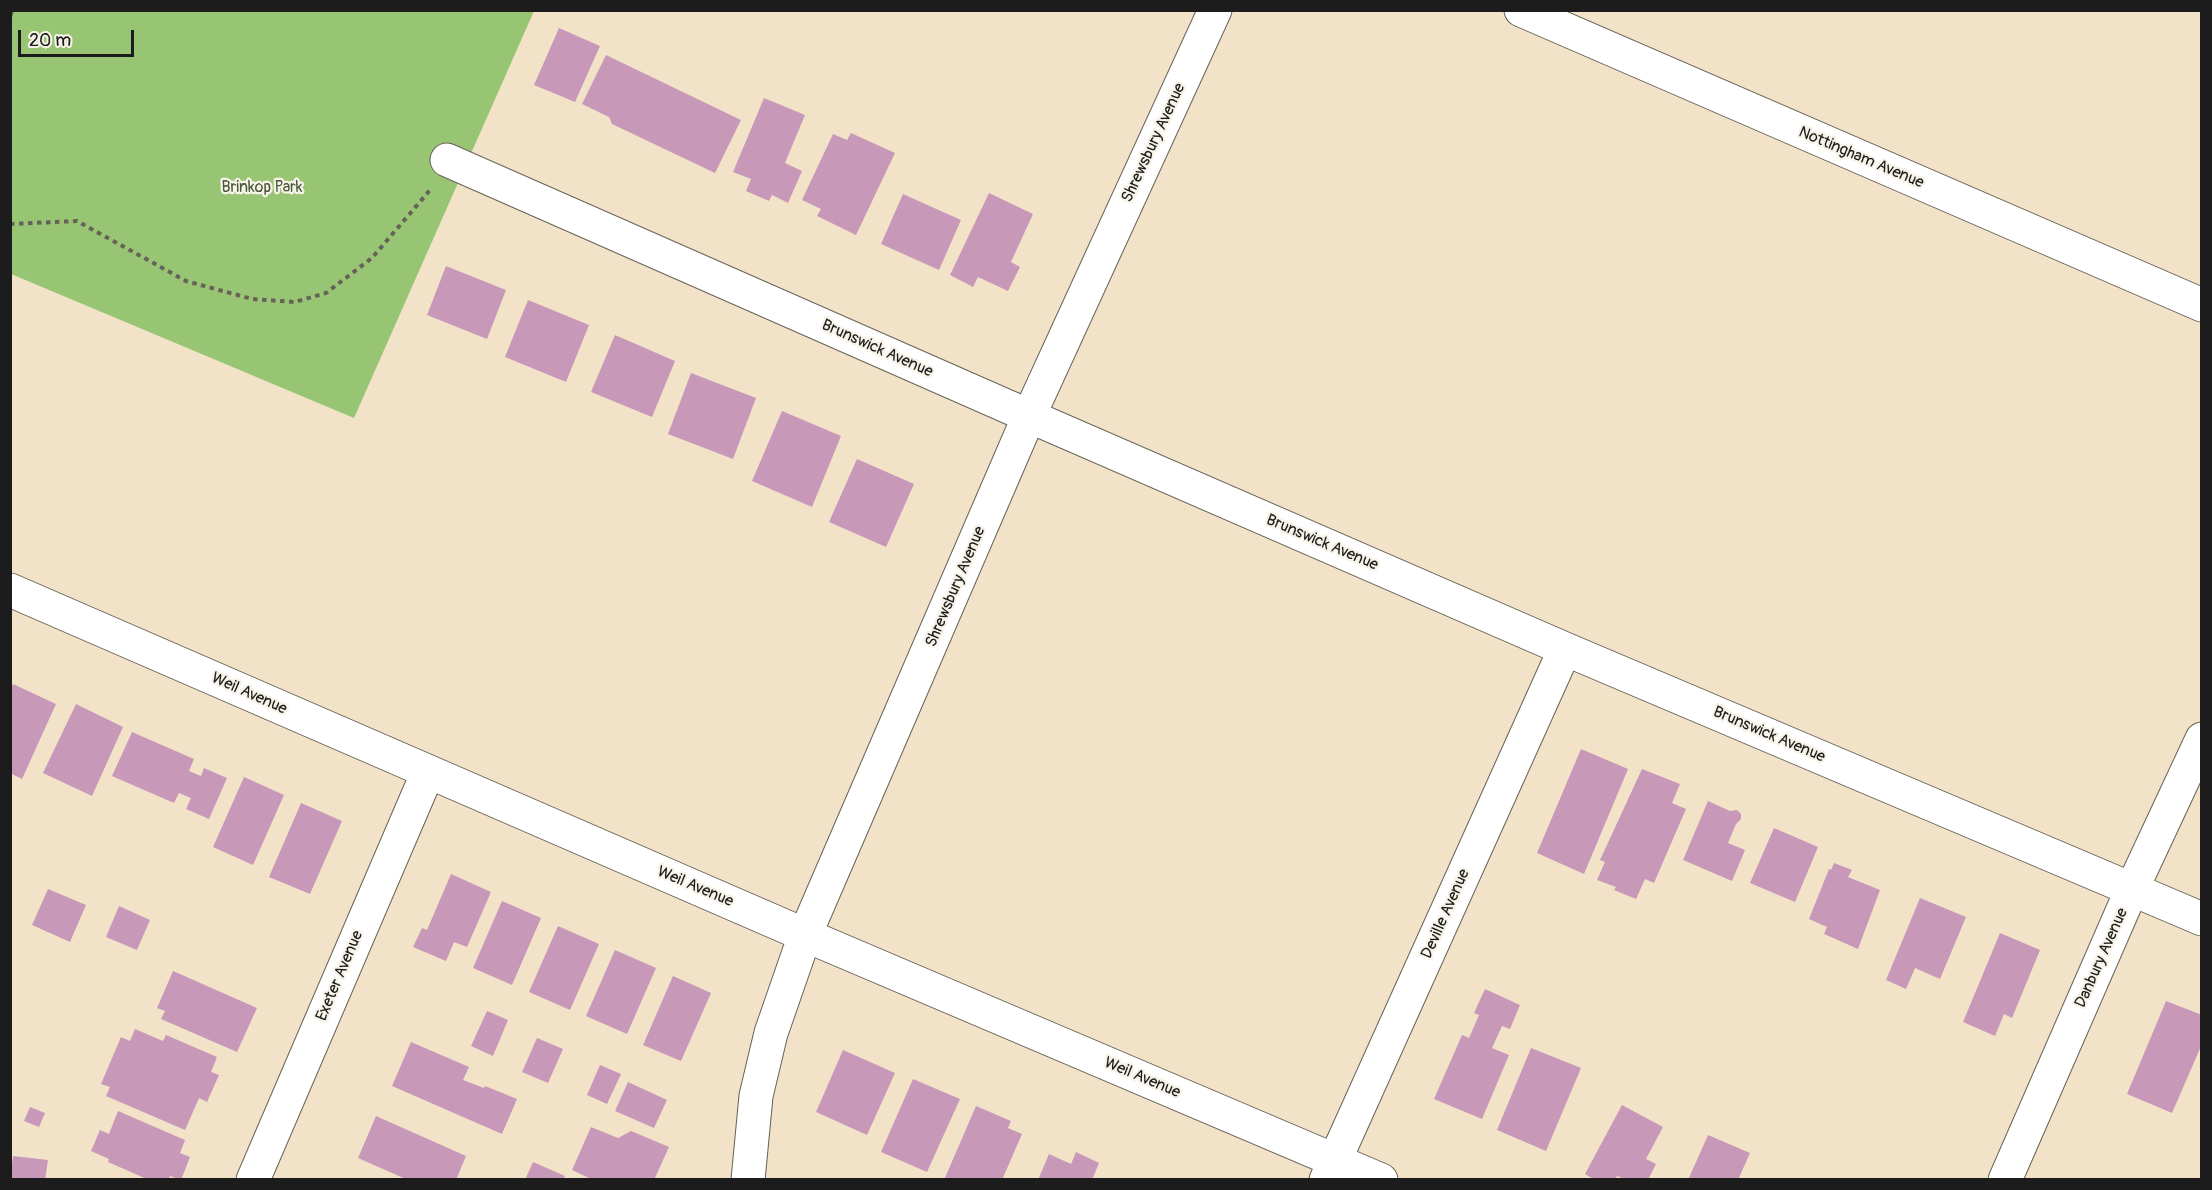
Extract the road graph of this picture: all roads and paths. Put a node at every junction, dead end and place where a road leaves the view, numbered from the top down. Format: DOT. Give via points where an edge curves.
graph roads {
  1 [pos="13,10"];
  2 [pos="1215,10"];
  3 [pos="1521,10"];
  4 [pos="10,16"];
  5 [pos="447,160"];
  6 [pos="10,224"];
  7 [pos="2202,305"];
  8 [pos="1029,416"];
  9 [pos="10,590"];
  10 [pos="1566,649"];
  11 [pos="2202,739"];
  12 [pos="428,772"];
  13 [pos="2132,889"];
  14 [pos="2202,919"];
  15 [pos="805,935"];
  16 [pos="1330,1169"];
  17 [pos="253,1179"];
  18 [pos="748,1179"];
  19 [pos="1381,1179"];
  20 [pos="2005,1179"];
  1 -- 4 [label="path"];
  2 -- 8 [label="street, Shrewsbury Avenue"];
  3 -- 7 [label="street, Nottingham Avenue"];
  5 -- 6 [label="path" via="438,181 372,258 326,293 295,302 252,299 186,281 77,221"];
  5 -- 8 [label="street, Brunswick Avenue"];
  8 -- 10 [label="street, Brunswick Avenue"];
  8 -- 15 [label="street, Shrewsbury Avenue"];
  9 -- 12 [label="street, Weil Avenue"];
  10 -- 13 [label="street, Brunswick Avenue"];
  10 -- 16 [label="street, Deville Avenue"];
  11 -- 13 [label="street, Danbury Avenue"];
  12 -- 15 [label="street, Weil Avenue"];
  12 -- 17 [label="street, Exeter Avenue"];
  13 -- 14 [label="street, Brunswick Avenue"];
  13 -- 20 [label="street, Danbury Avenue"];
  15 -- 16 [label="street, Weil Avenue"];
  15 -- 18 [label="street, Shrewsbury Avenue" via="771,1032 756,1096"];
  16 -- 19 [label="street, Weil Avenue"];
}
